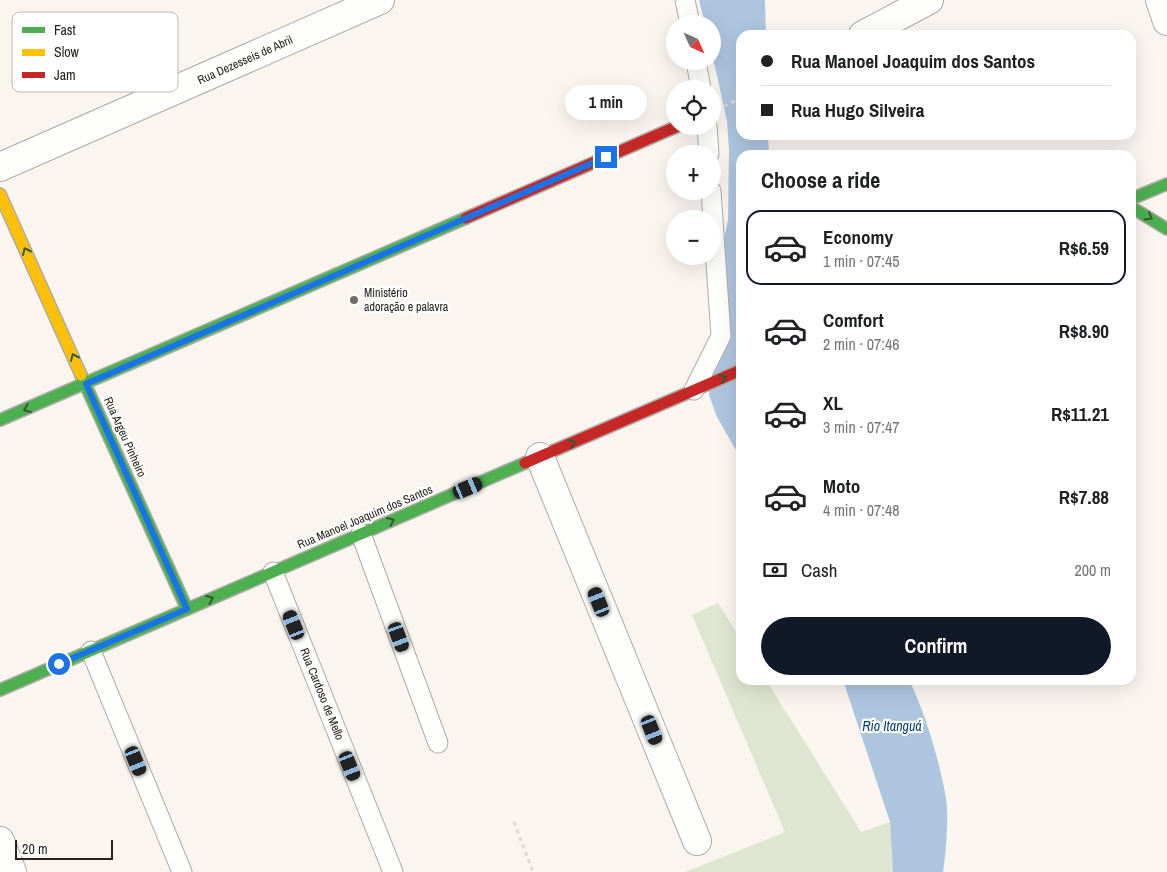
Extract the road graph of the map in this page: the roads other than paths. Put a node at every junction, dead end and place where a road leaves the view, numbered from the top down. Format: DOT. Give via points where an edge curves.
graph roads {
  1 [pos="380,0"];
  2 [pos="685,0"];
  3 [pos="930,0"];
  4 [pos="1160,0"];
  5 [pos="688,15"];
  6 [pos="1167,21"];
  7 [pos="873,30"];
  8 [pos="178,89"];
  9 [pos="172,92"];
  10 [pos="666,131"];
  11 [pos="0,168"];
  12 [pos="1167,184"];
  13 [pos="0,194"];
  14 [pos="1136,197"];
  15 [pos="712,200"];
  16 [pos="1136,210"];
  17 [pos="1167,229"];
  18 [pos="736,372"];
  19 [pos="86,384"];
  20 [pos="699,388"];
  21 [pos="0,420"];
  22 [pos="540,457"];
  23 [pos="361,534"];
  24 [pos="273,572"];
  25 [pos="187,609"];
  26 [pos="91,651"];
  27 [pos="0,690"];
  28 [pos="438,743"];
  29 [pos="0,841"];
  30 [pos="698,841"];
  31 [pos="12,872"];
  32 [pos="182,872"];
  33 [pos="393,872"];
  1 -- 8 [label="street, Rua Dezesseis de Abril"];
  2 -- 5 [label="lane"];
  3 -- 7 [label="street"];
  4 -- 6 [label="street"];
  9 -- 11 [label="street, Rua Dezesseis de Abril"];
  10 -- 19 [label="street"];
  12 -- 14 [label="street"];
  19 -- 13 [label="street, Rua Argeu Pinheiro, one-way"];
  15 -- 20 [label="lane" via="721,336"];
  16 -- 17 [label="street, one-way"];
  20 -- 18 [label="street, Rua Manoel Joaquim dos Santos, one-way"];
  19 -- 21 [label="street, one-way"];
  19 -- 25 [label="street, Rua Argeu Pinheiro"];
  22 -- 20 [label="street, Rua Manoel Joaquim dos Santos, one-way"];
  23 -- 22 [label="street, Rua Manoel Joaquim dos Santos, one-way"];
  22 -- 30 [label="street"];
  23 -- 24 [label="street, Rua Manoel Joaquim dos Santos"];
  23 -- 28 [label="lane"];
  25 -- 24 [label="street, Rua Manoel Joaquim dos Santos, one-way"];
  24 -- 33 [label="lane, Rua Cardoso de Mello"];
  25 -- 26 [label="street, Rua Manoel Joaquim dos Santos"];
  26 -- 27 [label="street, Rua Manoel Joaquim dos Santos"];
  26 -- 32 [label="lane"];
  29 -- 31 [label="street"];
}
